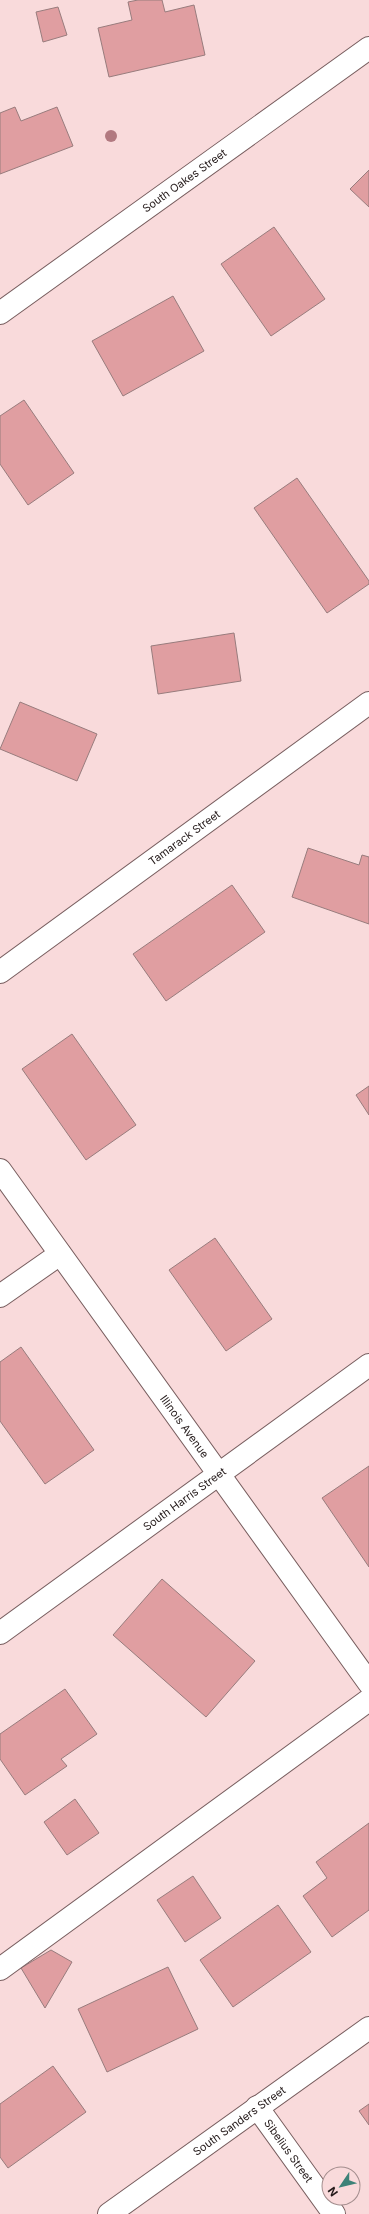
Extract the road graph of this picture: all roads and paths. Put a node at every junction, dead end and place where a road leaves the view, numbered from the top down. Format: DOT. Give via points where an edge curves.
graph roads {
  1 [pos="369,48"];
  2 [pos="0,313"];
  3 [pos="369,703"];
  4 [pos="0,972"];
  5 [pos="0,1170"];
  6 [pos="60,1254"];
  7 [pos="0,1296"];
  8 [pos="369,1365"];
  9 [pos="220,1475"];
  10 [pos="0,1633"];
  11 [pos="369,1683"];
  12 [pos="369,1700"];
  13 [pos="0,1969"];
  14 [pos="369,2028"];
  15 [pos="258,2107"];
  16 [pos="110,2214"];
  17 [pos="334,2214"];
  1 -- 2 [label="street, South Oakes Street"];
  3 -- 4 [label="street, Tamarack Street"];
  5 -- 6 [label="street, Illinois Avenue"];
  6 -- 7 [label="street"];
  6 -- 9 [label="street, Illinois Avenue"];
  8 -- 9 [label="street, South Harris Street"];
  9 -- 10 [label="street, South Harris Street"];
  9 -- 11 [label="street, Illinois Avenue"];
  12 -- 13 [label="street"];
  14 -- 15 [label="street, South Sanders Street"];
  15 -- 16 [label="street, South Sanders Street"];
  15 -- 17 [label="street, Sibelius Street"];
}
